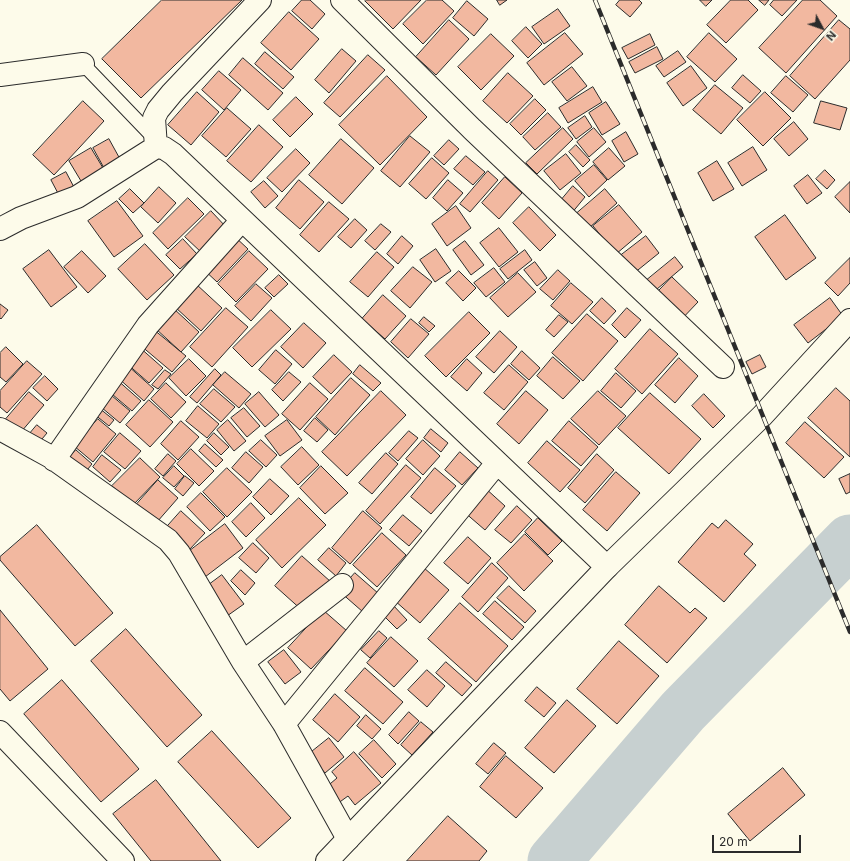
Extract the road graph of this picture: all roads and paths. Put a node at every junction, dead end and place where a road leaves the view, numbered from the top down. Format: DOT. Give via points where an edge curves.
graph roads {
  1 [pos="260,0"];
  2 [pos="342,0"];
  3 [pos="83,64"];
  4 [pos="0,75"];
  5 [pos="156,144"];
  6 [pos="242,220"];
  7 [pos="0,229"];
  8 [pos="850,320"];
  9 [pos="723,367"];
  10 [pos="0,429"];
  11 [pos="54,460"];
  12 [pos="497,463"];
  13 [pos="607,568"];
  14 [pos="342,585"];
  15 [pos="243,662"];
  16 [pos="284,724"];
  17 [pos="0,732"];
  18 [pos="348,839"];
  19 [pos="123,861"];
  20 [pos="327,861"];
  1 -- 5 [label="street" via="158,110 154,118"];
  2 -- 9 [label="street" via="472,129"];
  3 -- 4 [label="street"];
  3 -- 5 [label="lane"];
  5 -- 6 [label="street" via="173,154"];
  5 -- 7 [label="street" via="77,197 21,218"];
  6 -- 11 [label="street" via="148,325"];
  6 -- 12 [label="street"];
  8 -- 13 [label="street" via="762,416"];
  10 -- 11 [label="street"];
  11 -- 15 [label="street" via="168,540 179,553"];
  12 -- 13 [label="street"];
  12 -- 16 [label="street"];
  13 -- 18 [label="street"];
  14 -- 15 [label="street"];
  15 -- 16 [label="street"];
  16 -- 18 [label="street"];
  17 -- 19 [label="street"];
  18 -- 20 [label="street"];
}
